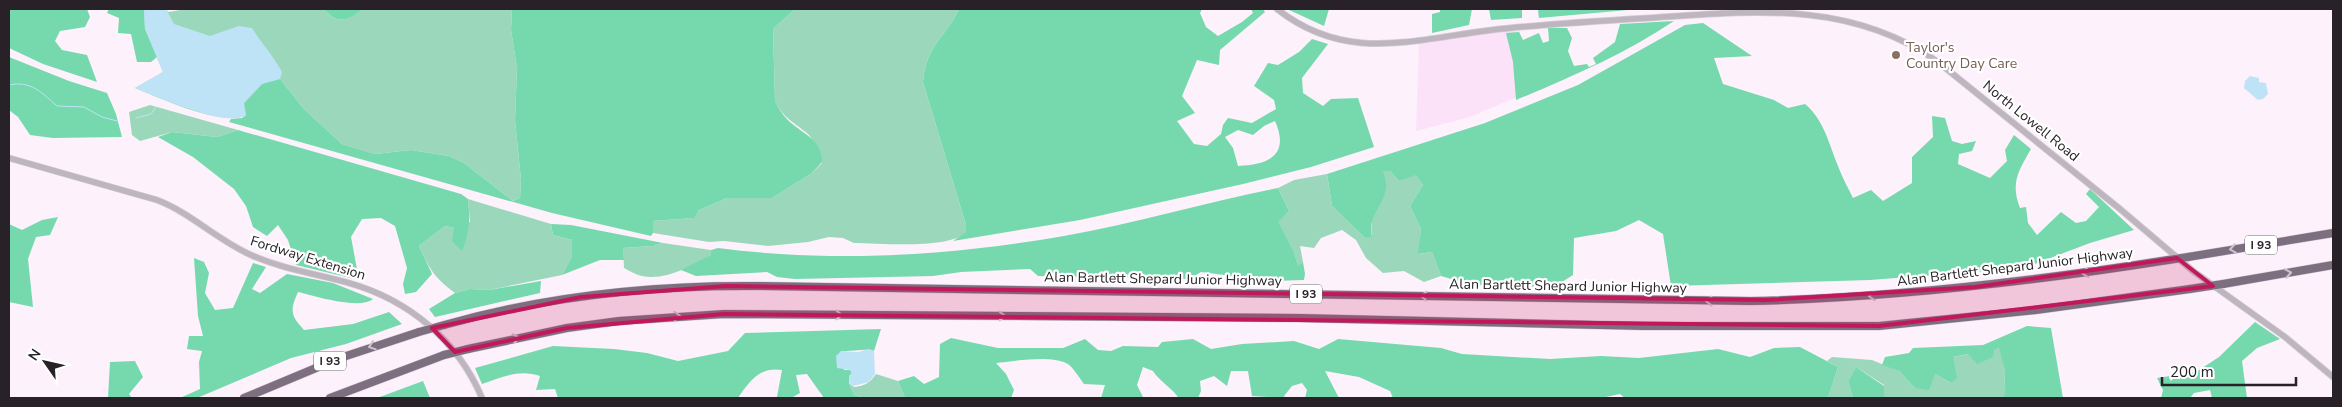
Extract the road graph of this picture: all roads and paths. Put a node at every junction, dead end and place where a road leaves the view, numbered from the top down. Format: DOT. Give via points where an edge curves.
graph roads {
  1 [pos="1277,9"];
  2 [pos="9,158"];
  3 [pos="2333,233"];
  4 [pos="2333,265"];
  5 [pos="2333,377"];
  6 [pos="244,398"];
  7 [pos="330,398"];
  8 [pos="482,398"];
  1 -- 5 [label="street, North Lowell Road" via="1328,36 1387,44 1514,27 1760,11 1797,12 1856,23 1908,42 1932,58 2192,271 2285,337"];
  2 -- 8 [label="street, Fordway Extension" via="156,200 253,256 364,288 392,300 421,318 446,341"];
  3 -- 6 [label="highway, Alan Bartlett Shepard Junior Highway / I 93, one-way, bridge" via="1967,288 1766,300 701,286 637,290 573,298 444,325 340,358"];
  7 -- 4 [label="highway, I 93, one-way, bridge" via="468,349 567,328 724,314 1878,326 2036,310"];
}
